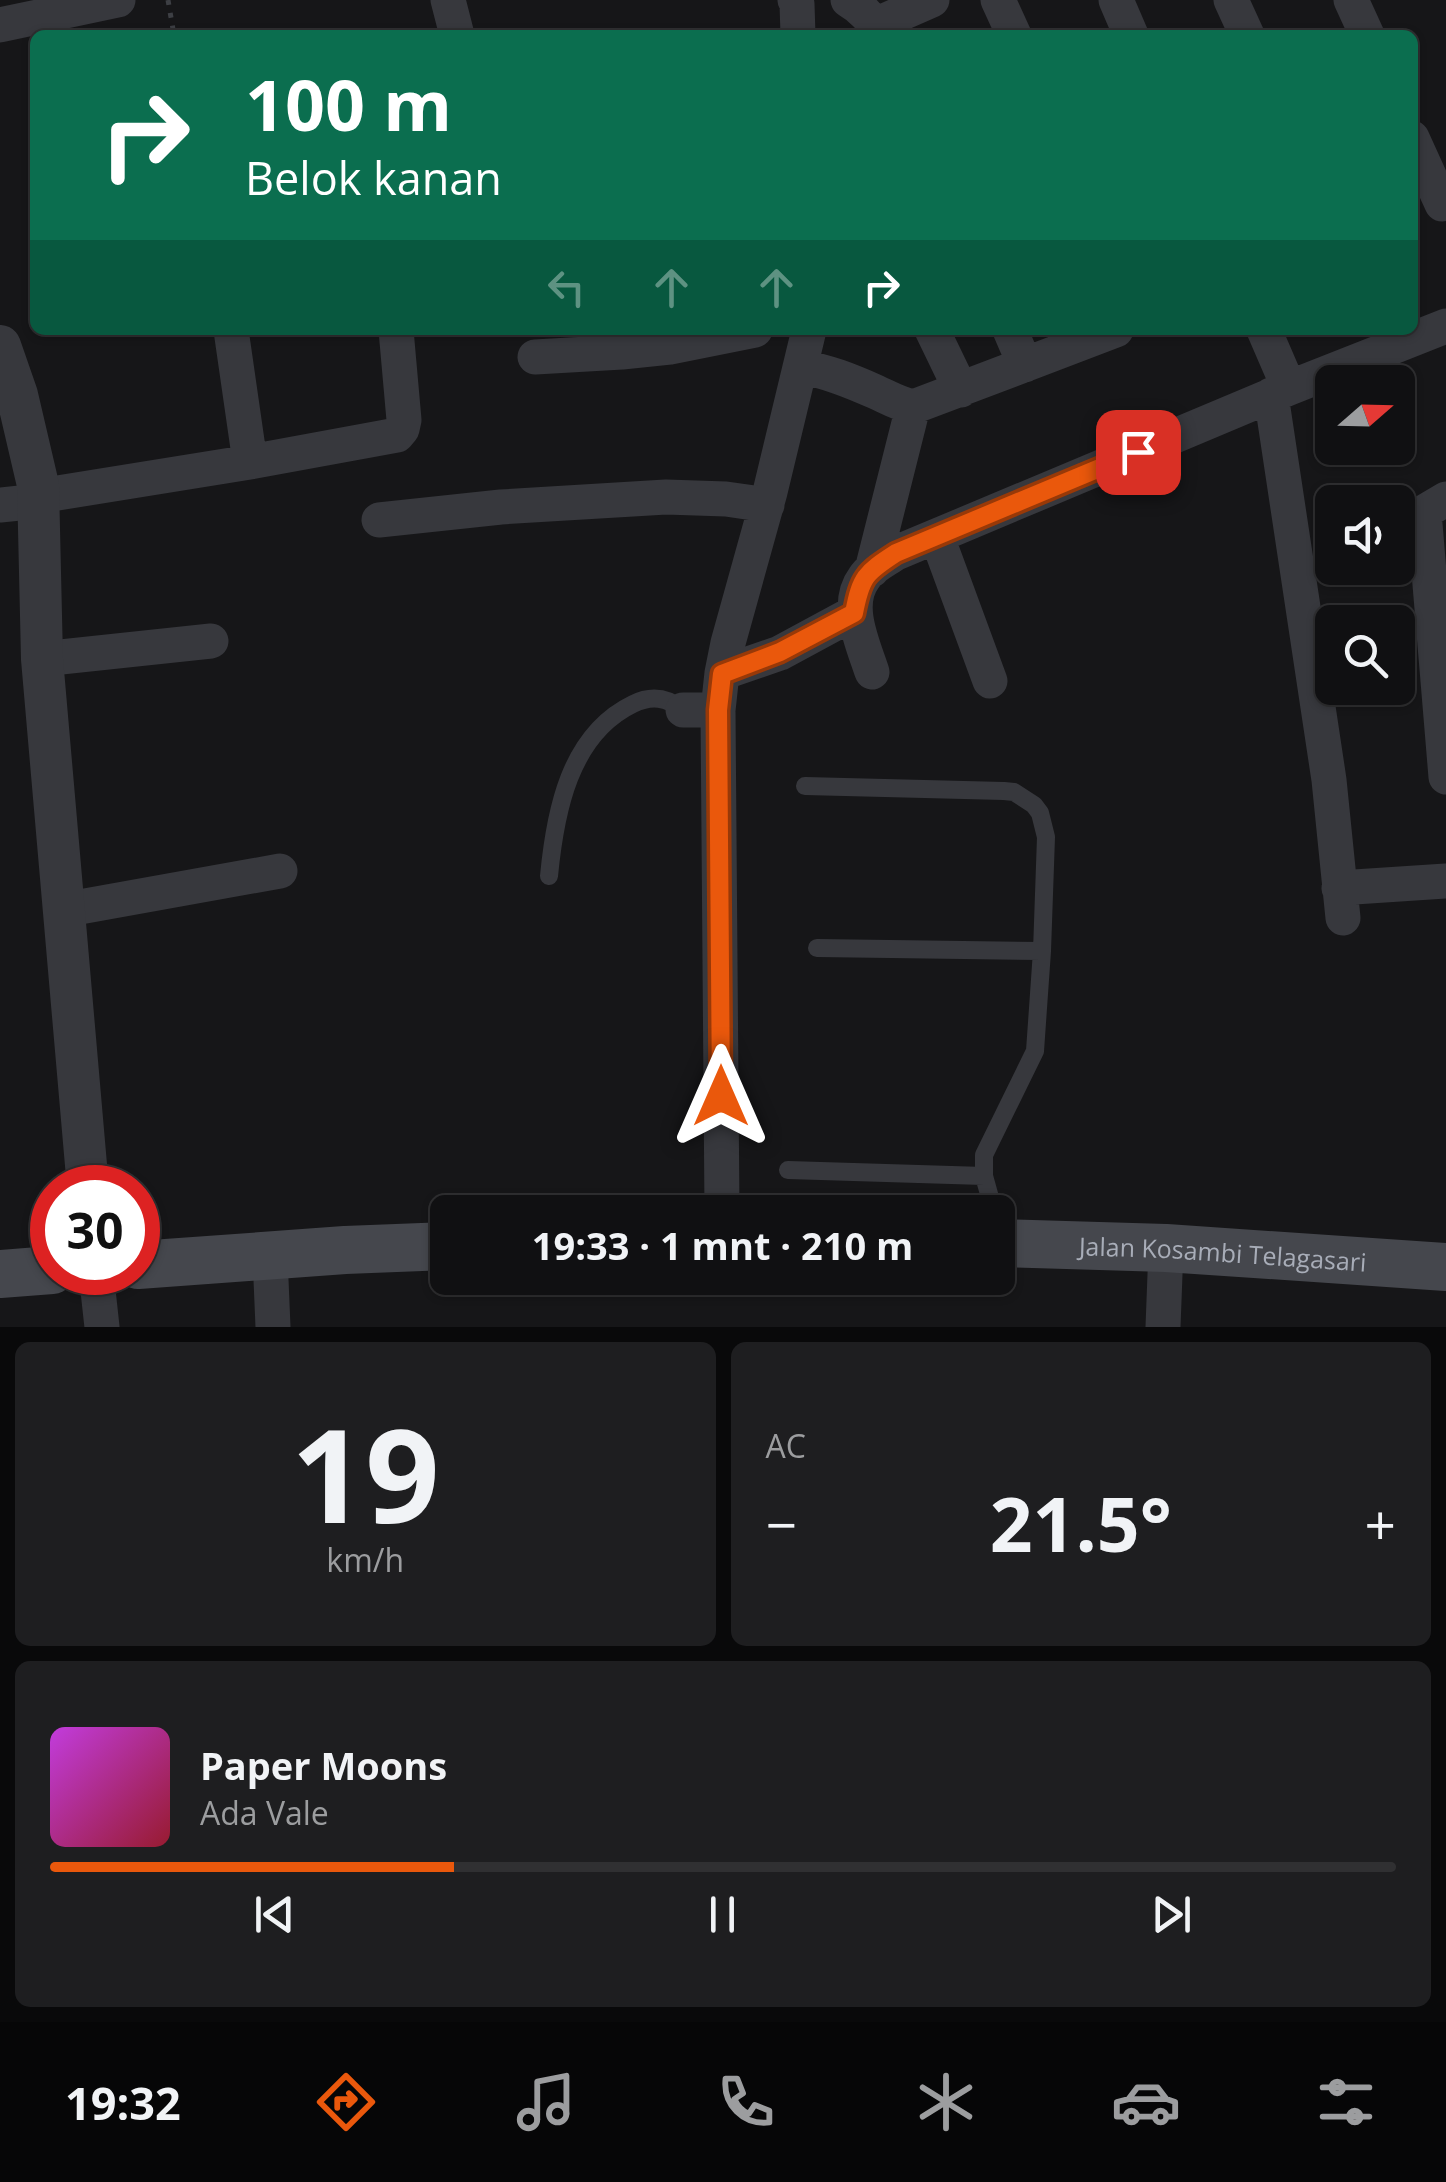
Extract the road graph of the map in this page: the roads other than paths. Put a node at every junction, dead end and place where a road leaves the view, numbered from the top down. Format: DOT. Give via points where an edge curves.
graph roads {
  1 [pos="118,0"];
  2 [pos="448,0"];
  3 [pos="848,0"];
  4 [pos="932,0"];
  5 [pos="998,0"];
  6 [pos="1116,0"];
  7 [pos="1231,0"];
  8 [pos="1351,0"];
  9 [pos="0,24"];
  10 [pos="456,30"];
  11 [pos="878,30"];
  12 [pos="1012,30"];
  13 [pos="1130,30"];
  14 [pos="1245,30"];
  15 [pos="1365,30"];
  16 [pos="1418,157"];
  17 [pos="1434,207"];
  18 [pos="1446,326"];
  19 [pos="232,335"];
  20 [pos="396,335"];
  21 [pos="734,335"];
  22 [pos="808,335"];
  23 [pos="934,335"];
  24 [pos="1012,335"];
  25 [pos="1103,335"];
  26 [pos="1265,335"];
  27 [pos="670,338"];
  28 [pos="0,346"];
  29 [pos="535,357"];
  30 [pos="1025,365"];
  31 [pos="800,367"];
  32 [pos="961,390"];
  33 [pos="1280,392"];
  34 [pos="913,407"];
  35 [pos="250,462"];
  36 [pos="1446,499"];
  37 [pos="26,501"];
  38 [pos="767,505"];
  39 [pos="379,520"];
  40 [pos="936,537"];
  41 [pos="872,570"];
  42 [pos="854,613"];
  43 [pos="211,641"];
  44 [pos="42,659"];
  45 [pos="872,672"];
  46 [pos="722,674"];
  47 [pos="990,681"];
  48 [pos="683,710"];
  49 [pos="718,710"];
  50 [pos="1446,777"];
  51 [pos="804,786"];
  52 [pos="280,870"];
  53 [pos="549,876"];
  54 [pos="1446,881"];
  55 [pos="62,910"];
  56 [pos="817,948"];
  57 [pos="1042,952"];
  58 [pos="86,1165"];
  59 [pos="788,1170"];
  60 [pos="984,1176"];
  61 [pos="722,1195"];
  62 [pos="989,1195"];
  63 [pos="1015,1233"];
  64 [pos="430,1247"];
  65 [pos="1166,1248"];
  66 [pos="270,1256"];
  67 [pos="160,1264"];
  68 [pos="1446,1268"];
  69 [pos="30,1272"];
  70 [pos="0,1274"];
  71 [pos="99,1295"];
  72 [pos="102,1327"];
  73 [pos="273,1327"];
  74 [pos="1163,1327"];
  1 -- 9 [label="street"];
  2 -- 10 [label="street"];
  3 -- 11 [label="street"];
  4 -- 11 [label="street"];
  5 -- 12 [label="street"];
  6 -- 13 [label="street"];
  7 -- 14 [label="street"];
  8 -- 15 [label="street"];
  16 -- 17 [label="street"];
  18 -- 33 [label="street"];
  19 -- 35 [label="street"];
  20 -- 35 [label="street" via="404,420 397,435"];
  21 -- 27 [label="street" via="695,344"];
  22 -- 31 [label="street"];
  23 -- 32 [label="street"];
  24 -- 30 [label="street"];
  25 -- 30 [label="street"];
  26 -- 33 [label="street"];
  27 -- 29 [label="street" via="622,352"];
  28 -- 37 [label="street" via="22,411"];
  30 -- 32 [label="street"];
  31 -- 34 [label="street"];
  31 -- 38 [label="street"];
  32 -- 34 [label="street"];
  33 -- 40 [label="street"];
  33 -- 54 [label="street" via="1341,903"];
  34 -- 41 [label="street"];
  35 -- 37 [label="street"];
  36 -- 50 [label="street" via="1424,512"];
  37 -- 44 [label="street"];
  38 -- 39 [label="street" via="666,496"];
  38 -- 46 [label="street"];
  40 -- 41 [label="street"];
  40 -- 47 [label="street"];
  41 -- 42 [label="street" via="860,584"];
  42 -- 45 [label="street"];
  42 -- 46 [label="street"];
  43 -- 44 [label="street"];
  44 -- 55 [label="street"];
  46 -- 49 [label="street"];
  48 -- 49 [label="street"];
  48 -- 53 [label="lane" via="664,699 644,699 619,711 586,745 558,810"];
  49 -- 61 [label="street"];
  51 -- 57 [label="lane" via="1004,791 1026,798 1044,824"];
  52 -- 55 [label="street"];
  55 -- 58 [label="street"];
  56 -- 57 [label="lane"];
  57 -- 60 [label="lane" via="1035,1050 987,1148"];
  59 -- 60 [label="lane"];
  60 -- 62 [label="lane"];
  63 -- 65 [label="main road, Jalan Kosambi Telagasari"];
  64 -- 66 [label="main road"];
  65 -- 68 [label="main road, Jalan Kosambi Telagasari"];
  65 -- 74 [label="street"];
  66 -- 67 [label="main road"];
  66 -- 73 [label="street"];
  69 -- 70 [label="main road"];
  71 -- 72 [label="street"];
}
